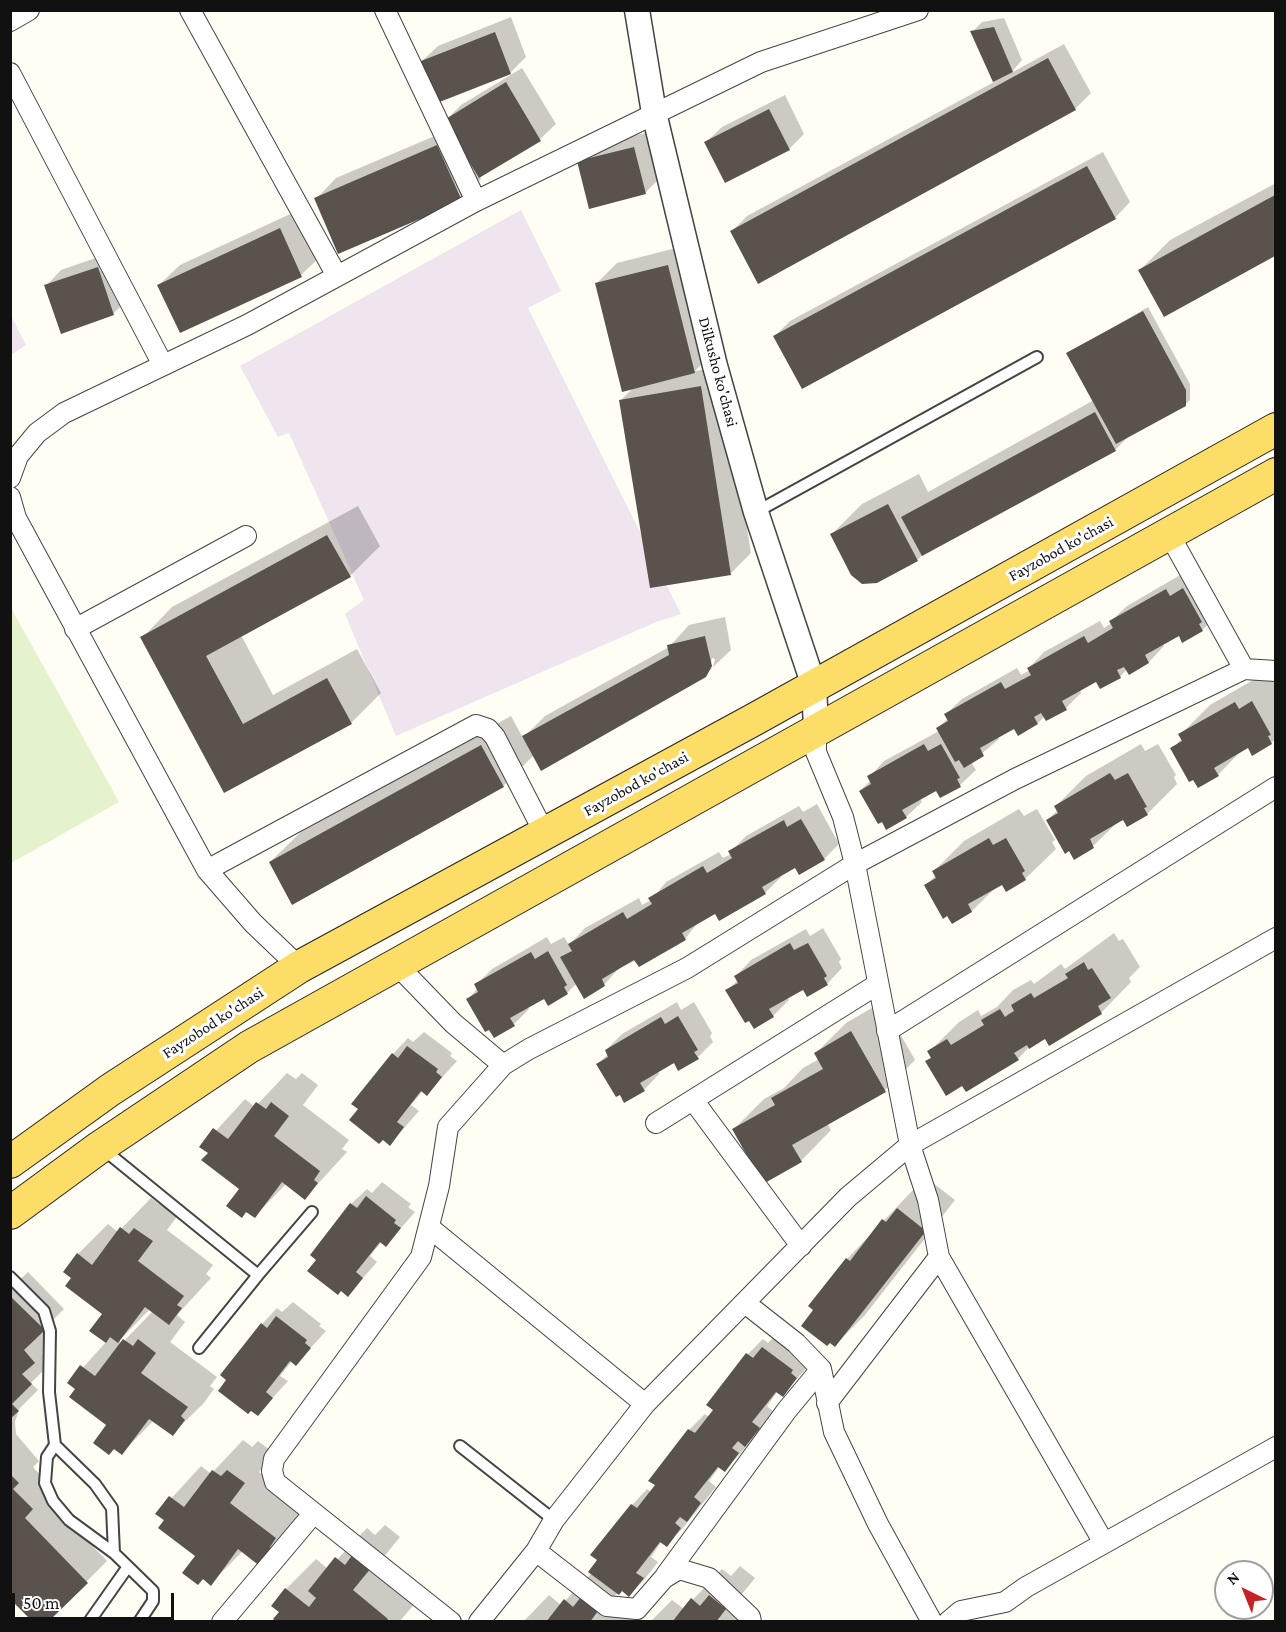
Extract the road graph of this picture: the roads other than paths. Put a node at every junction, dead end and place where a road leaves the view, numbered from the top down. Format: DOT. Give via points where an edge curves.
graph roads {
  1 [pos="29,10"];
  2 [pos="190,10"];
  3 [pos="385,10"];
  4 [pos="638,10"];
  5 [pos="918,10"];
  6 [pos="10,21"];
  7 [pos="10,73"];
  8 [pos="654,113"];
  9 [pos="477,201"];
  10 [pos="337,276"];
  11 [pos="1037,357"];
  12 [pos="163,365"];
  13 [pos="1275,429"];
  14 [pos="14,456"];
  15 [pos="1275,474"];
  16 [pos="10,478"];
  17 [pos="10,497"];
  18 [pos="756,512"];
  19 [pos="1169,534"];
  20 [pos="246,536"];
  21 [pos="75,629"];
  22 [pos="1244,669"];
  23 [pos="1275,671"];
  24 [pos="814,687"];
  25 [pos="816,728"];
  26 [pos="1275,787"];
  27 [pos="545,834"];
  28 [pos="855,864"];
  29 [pos="207,870"];
  30 [pos="1275,938"];
  31 [pos="397,965"];
  32 [pos="299,967"];
  33 [pos="878,984"];
  34 [pos="887,1031"];
  35 [pos="503,1065"];
  36 [pos="693,1100"];
  37 [pos="656,1123"];
  38 [pos="910,1145"];
  39 [pos="100,1147"];
  40 [pos="10,1162"];
  41 [pos="312,1212"];
  42 [pos="10,1213"];
  43 [pos="430,1228"];
  44 [pos="801,1246"];
  45 [pos="939,1257"];
  46 [pos="258,1275"];
  47 [pos="10,1276"];
  48 [pos="746,1303"];
  49 [pos="199,1348"];
  50 [pos="821,1369"];
  51 [pos="827,1403"];
  52 [pos="645,1404"];
  53 [pos="55,1444"];
  54 [pos="460,1446"];
  55 [pos="1275,1447"];
  56 [pos="313,1514"];
  57 [pos="554,1520"];
  58 [pos="1104,1543"];
  59 [pos="536,1551"];
  60 [pos="114,1553"];
  61 [pos="127,1568"];
  62 [pos="664,1578"];
  63 [pos="1006,1612"];
  64 [pos="89,1622"];
  65 [pos="139,1622"];
  66 [pos="222,1622"];
  67 [pos="451,1622"];
  68 [pos="479,1622"];
  69 [pos="751,1622"];
  70 [pos="932,1622"];
  71 [pos="948,1622"];
  1 -- 6 [label="street"];
  2 -- 10 [label="street"];
  3 -- 9 [label="street"];
  4 -- 8 [label="street, Dilkusho ko'chasi"];
  5 -- 8 [label="street" via="761,62"];
  7 -- 12 [label="street"];
  8 -- 9 [label="street"];
  8 -- 18 [label="street, Dilkusho ko'chasi" via="715,366"];
  9 -- 10 [label="street"];
  10 -- 12 [label="street"];
  11 -- 18 [label="lane"];
  12 -- 14 [label="street" via="49,422"];
  13 -- 24 [label="main road, Fayzobod ko'chasi"];
  14 -- 16 [label="street"];
  15 -- 19 [label="main road"];
  17 -- 21 [label="street" via="16,518"];
  18 -- 24 [label="street, Dilkusho ko'chasi"];
  19 -- 22 [label="street"];
  19 -- 25 [label="main road"];
  20 -- 21 [label="street"];
  21 -- 29 [label="street"];
  22 -- 23 [label="street"];
  22 -- 28 [label="street" via="1015,779"];
  24 -- 25 [label="street, Dilkusho ko'chasi"];
  24 -- 27 [label="main road, Fayzobod ko'chasi"];
  25 -- 28 [label="street" via="816,752 843,817"];
  25 -- 31 [label="main road"];
  26 -- 34 [label="street"];
  27 -- 29 [label="street" via="495,737 488,729 476,725"];
  27 -- 32 [label="main road, Fayzobod ko'chasi"];
  28 -- 33 [label="street"];
  28 -- 35 [label="street" via="687,968"];
  29 -- 32 [label="street" via="252,923"];
  30 -- 38 [label="street"];
  31 -- 35 [label="street" via="453,1023"];
  31 -- 39 [label="main road" via="249,1047"];
  32 -- 40 [label="main road, Fayzobod ko'chasi" via="110,1090"];
  33 -- 34 [label="street"];
  33 -- 36 [label="street"];
  34 -- 38 [label="street"];
  35 -- 43 [label="street" via="448,1127"];
  36 -- 37 [label="street"];
  36 -- 44 [label="street"];
  38 -- 44 [label="street" via="848,1197"];
  38 -- 45 [label="street" via="928,1200"];
  39 -- 42 [label="main road"];
  39 -- 46 [label="lane"];
  41 -- 46 [label="lane"];
  43 -- 52 [label="street"];
  43 -- 56 [label="street" via="421,1257 274,1459 275,1482"];
  44 -- 48 [label="street"];
  45 -- 51 [label="street"];
  45 -- 58 [label="street"];
  46 -- 49 [label="lane"];
  47 -- 53 [label="lane" via="44,1311 50,1331 49,1392"];
  48 -- 50 [label="street" via="796,1343"];
  48 -- 52 [label="street"];
  50 -- 51 [label="street"];
  50 -- 62 [label="street"];
  51 -- 70 [label="street" via="834,1432 878,1524"];
  52 -- 57 [label="street"];
  53 -- 60 [label="lane" via="95,1484 112,1508"];
  53 -- 60 [label="lane" via="48,1457 45,1483 53,1501 69,1520"];
  54 -- 57 [label="lane"];
  55 -- 58 [label="street"];
  56 -- 66 [label="street"];
  56 -- 67 [label="street"];
  57 -- 59 [label="street"];
  58 -- 63 [label="street" via="1026,1587"];
  59 -- 62 [label="street" via="607,1606 637,1609"];
  59 -- 68 [label="street"];
  60 -- 61 [label="lane"];
  61 -- 64 [label="lane"];
  61 -- 65 [label="lane" via="153,1591 153,1601"];
  62 -- 69 [label="street" via="679,1569 709,1578"];
  63 -- 71 [label="street" via="961,1611"];
}
